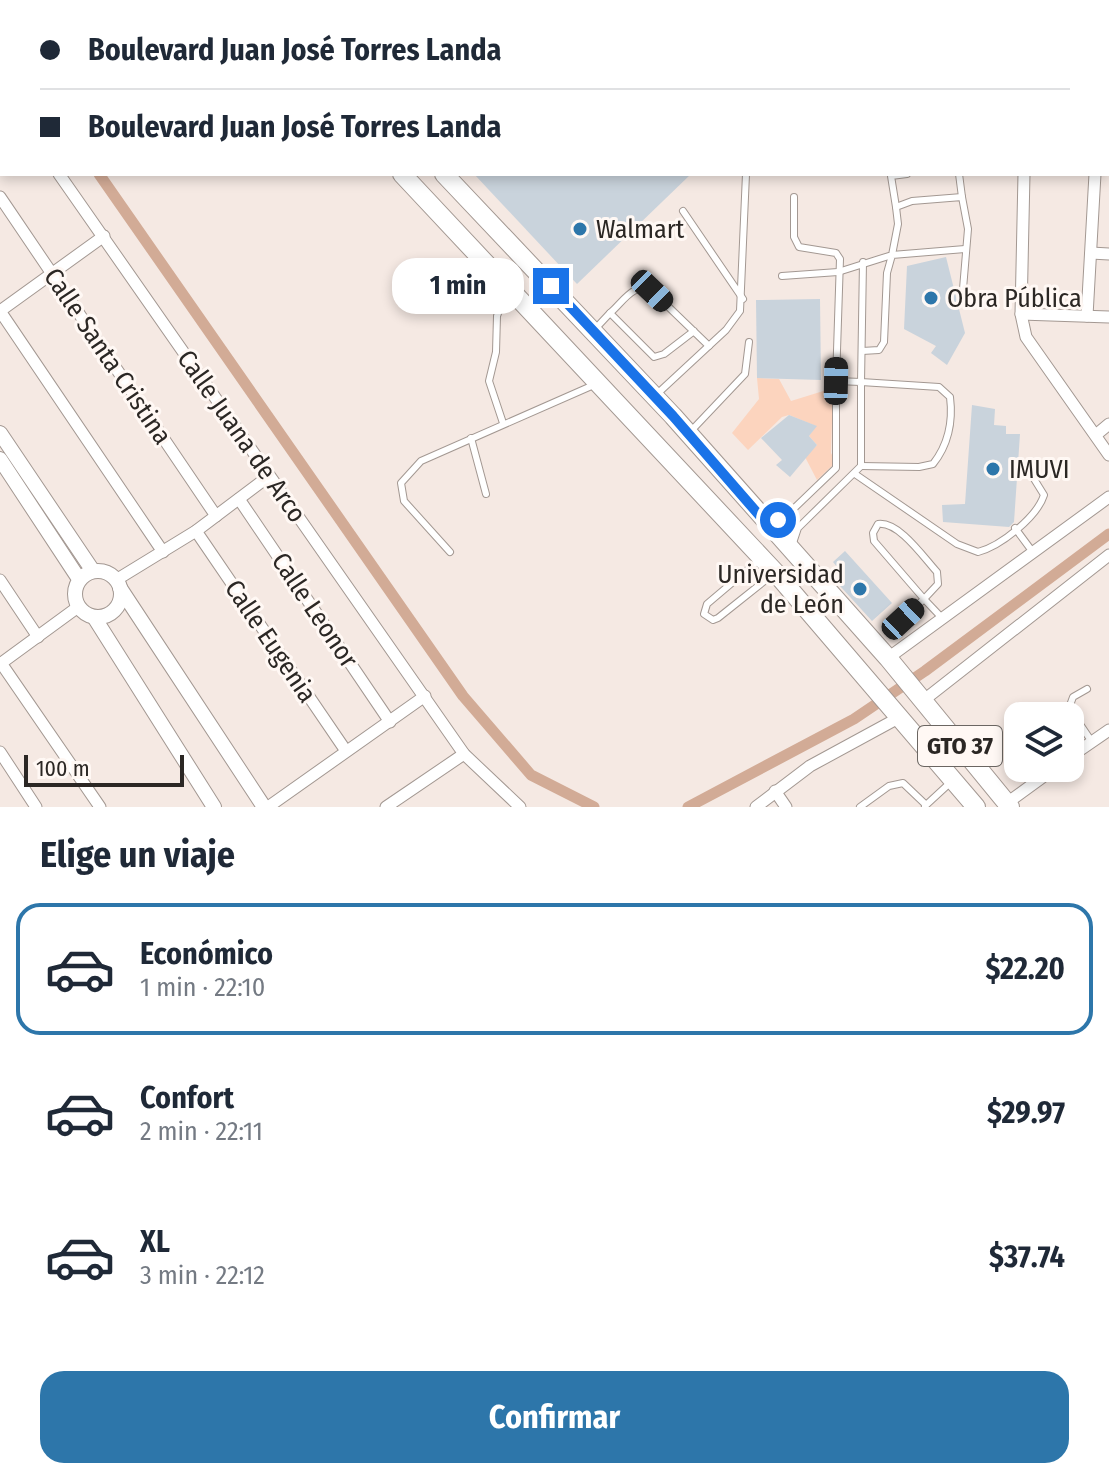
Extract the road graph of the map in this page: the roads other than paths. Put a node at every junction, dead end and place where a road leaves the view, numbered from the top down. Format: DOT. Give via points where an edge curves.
graph roads {
  1 [pos="60,176"];
  2 [pos="404,176"];
  3 [pos="446,176"];
  4 [pos="746,176"];
  5 [pos="891,176"];
  6 [pos="959,176"];
  7 [pos="1024,176"];
  8 [pos="1095,178"];
  9 [pos="1109,183"];
  10 [pos="0,197"];
  11 [pos="794,197"];
  12 [pos="962,197"];
  13 [pos="896,207"];
  14 [pos="683,211"];
  15 [pos="104,236"];
  16 [pos="965,249"];
  17 [pos="1091,253"];
  18 [pos="1109,254"];
  19 [pos="892,255"];
  20 [pos="863,262"];
  21 [pos="838,272"];
  22 [pos="52,274"];
  23 [pos="782,276"];
  24 [pos="510,285"];
  25 [pos="963,289"];
  26 [pos="743,299"];
  27 [pos="0,311"];
  28 [pos="610,313"];
  29 [pos="1021,314"];
  30 [pos="1087,316"];
  31 [pos="1109,317"];
  32 [pos="593,331"];
  33 [pos="694,331"];
  34 [pos="749,342"];
  35 [pos="709,346"];
  36 [pos="862,351"];
  37 [pos="836,381"];
  38 [pos="601,382"];
  39 [pos="861,382"];
  40 [pos="655,396"];
  41 [pos="503,423"];
  42 [pos="1109,424"];
  43 [pos="0,433"];
  44 [pos="689,434"];
  45 [pos="1097,434"];
  46 [pos="471,438"];
  47 [pos="1109,455"];
  48 [pos="0,459"];
  49 [pos="861,466"];
  50 [pos="1026,466"];
  51 [pos="855,474"];
  52 [pos="269,476"];
  53 [pos="486,494"];
  54 [pos="1109,497"];
  55 [pos="239,499"];
  56 [pos="216,516"];
  57 [pos="766,523"];
  58 [pos="1015,528"];
  59 [pos="196,531"];
  60 [pos="791,550"];
  61 [pos="1032,551"];
  62 [pos="163,552"];
  63 [pos="450,552"];
  64 [pos="1108,557"];
  65 [pos="756,563"];
  66 [pos="93,571"];
  67 [pos="769,577"];
  68 [pos="79,579"];
  69 [pos="0,580"];
  70 [pos="118,584"];
  71 [pos="924,599"];
  72 [pos="78,607"];
  73 [pos="94,617"];
  74 [pos="903,619"];
  75 [pos="943,619"];
  76 [pos="38,637"];
  77 [pos="890,661"];
  78 [pos="1,664"];
  79 [pos="1087,689"];
  80 [pos="919,694"];
  81 [pos="425,696"];
  82 [pos="897,711"];
  83 [pos="390,722"];
  84 [pos="1109,730"];
  85 [pos="1092,742"];
  86 [pos="1084,747"];
  87 [pos="346,751"];
  88 [pos="0,752"];
  89 [pos="464,754"];
  90 [pos="954,780"];
  91 [pos="1037,782"];
  92 [pos="775,791"];
  93 [pos="516,803"];
  94 [pos="925,805"];
  95 [pos="1008,805"];
  96 [pos="36,807"];
  97 [pos="100,807"];
  98 [pos="214,807"];
  99 [pos="266,807"];
  100 [pos="386,807"];
  101 [pos="500,807"];
  102 [pos="756,807"];
  103 [pos="786,807"];
  104 [pos="860,807"];
  105 [pos="976,807"];
  1 -- 15 [label="street, Calle Juana de Arco"];
  2 -- 24 [label="main road, GTO 37"];
  3 -- 32 [label="main road, GTO 37"];
  4 -- 26 [label="lane"];
  5 -- 13 [label="lane"];
  6 -- 12 [label="lane"];
  7 -- 29 [label="street"];
  8 -- 9 [label="street"];
  8 -- 17 [label="street"];
  10 -- 22 [label="street, Calle Santa Cristina"];
  11 -- 21 [label="lane" via="799,247 836,253"];
  12 -- 13 [label="lane"];
  12 -- 16 [label="lane" via="968,229"];
  13 -- 19 [label="lane"];
  14 -- 26 [label="lane"];
  15 -- 22 [label="street"];
  15 -- 52 [label="street, Calle Juana de Arco"];
  16 -- 19 [label="lane"];
  16 -- 25 [label="lane"];
  17 -- 18 [label="street"];
  17 -- 30 [label="street"];
  19 -- 20 [label="lane"];
  19 -- 36 [label="lane" via="884,342 879,350"];
  20 -- 21 [label="lane"];
  20 -- 36 [label="lane"];
  21 -- 23 [label="lane"];
  21 -- 37 [label="lane"];
  22 -- 27 [label="street"];
  22 -- 56 [label="street, Calle Santa Cristina"];
  24 -- 38 [label="main road, GTO 37"];
  24 -- 41 [label="lane" via="497,316 489,381"];
  26 -- 35 [label="lane" via="734,322"];
  27 -- 62 [label="street"];
  28 -- 32 [label="lane"];
  28 -- 33 [label="lane" via="654,357"];
  28 -- 33 [label="lane" via="635,289 646,287"];
  29 -- 30 [label="street"];
  29 -- 45 [label="street" via="1026,337"];
  30 -- 31 [label="street"];
  32 -- 40 [label="main road, GTO 37"];
  33 -- 35 [label="lane"];
  34 -- 44 [label="lane" via="745,374"];
  35 -- 40 [label="lane"];
  36 -- 39 [label="lane"];
  37 -- 39 [label="lane"];
  37 -- 57 [label="lane" via="836,468 785,517"];
  38 -- 41 [label="lane"];
  38 -- 65 [label="main road, GTO 37"];
  39 -- 49 [label="lane"];
  39 -- 49 [label="lane" via="939,387 951,405 946,442 933,464"];
  40 -- 44 [label="main road, GTO 37"];
  41 -- 46 [label="lane"];
  42 -- 45 [label="street"];
  43 -- 66 [label="street"];
  44 -- 57 [label="main road, GTO 37"];
  45 -- 47 [label="street"];
  46 -- 53 [label="lane"];
  46 -- 63 [label="lane" via="421,461 401,483 404,501"];
  48 -- 68 [label="street"];
  49 -- 51 [label="lane"];
  50 -- 58 [label="lane" via="1044,495 1041,505"];
  51 -- 58 [label="lane" via="968,550 989,549"];
  51 -- 60 [label="lane" via="798,528"];
  52 -- 55 [label="street"];
  52 -- 81 [label="street, Calle Juana de Arco"];
  54 -- 61 [label="street"];
  55 -- 56 [label="street"];
  55 -- 83 [label="street, Calle Leonor"];
  56 -- 59 [label="street"];
  57 -- 60 [label="main road, GTO 37"];
  58 -- 61 [label="lane"];
  59 -- 62 [label="street"];
  59 -- 87 [label="street, Calle Eugenia"];
  60 -- 77 [label="main road, GTO 37"];
  61 -- 75 [label="street"];
  62 -- 70 [label="street"];
  64 -- 80 [label="street"];
  65 -- 67 [label="main road, GTO 37"];
  65 -- 67 [label="lane" via="707,604 704,614 718,618"];
  66 -- 68 [label="street"];
  66 -- 70 [label="street" via="110,574"];
  67 -- 82 [label="main road, GTO 37"];
  68 -- 72 [label="street" via="74,598"];
  69 -- 76 [label="street"];
  70 -- 73 [label="street" via="115,610"];
  70 -- 99 [label="street"];
  71 -- 71 [label="lane" via="874,541 878,524 896,529 937,572 938,584"];
  71 -- 74 [label="lane"];
  71 -- 75 [label="lane"];
  72 -- 73 [label="street"];
  72 -- 76 [label="street"];
  73 -- 98 [label="street"];
  75 -- 77 [label="street"];
  76 -- 78 [label="street"];
  77 -- 80 [label="main road, GTO 37"];
  78 -- 97 [label="street"];
  79 -- 85 [label="lane" via="1073,697 1069,708"];
  80 -- 95 [label="main road, GTO 37"];
  81 -- 83 [label="street"];
  81 -- 89 [label="street, Calle Juana de Arco"];
  82 -- 90 [label="main road, GTO 37"];
  82 -- 92 [label="street"];
  83 -- 87 [label="street"];
  84 -- 85 [label="street"];
  85 -- 86 [label="street"];
  87 -- 99 [label="street"];
  88 -- 96 [label="street"];
  89 -- 93 [label="street, Calle Juana de Arco"];
  89 -- 100 [label="street"];
  90 -- 94 [label="lane"];
  90 -- 105 [label="main road, GTO 37"];
  91 -- 95 [label="street"];
  92 -- 102 [label="street"];
  92 -- 103 [label="street"];
  93 -- 101 [label="street"];
  94 -- 104 [label="lane" via="903,783 889,786"];
}
